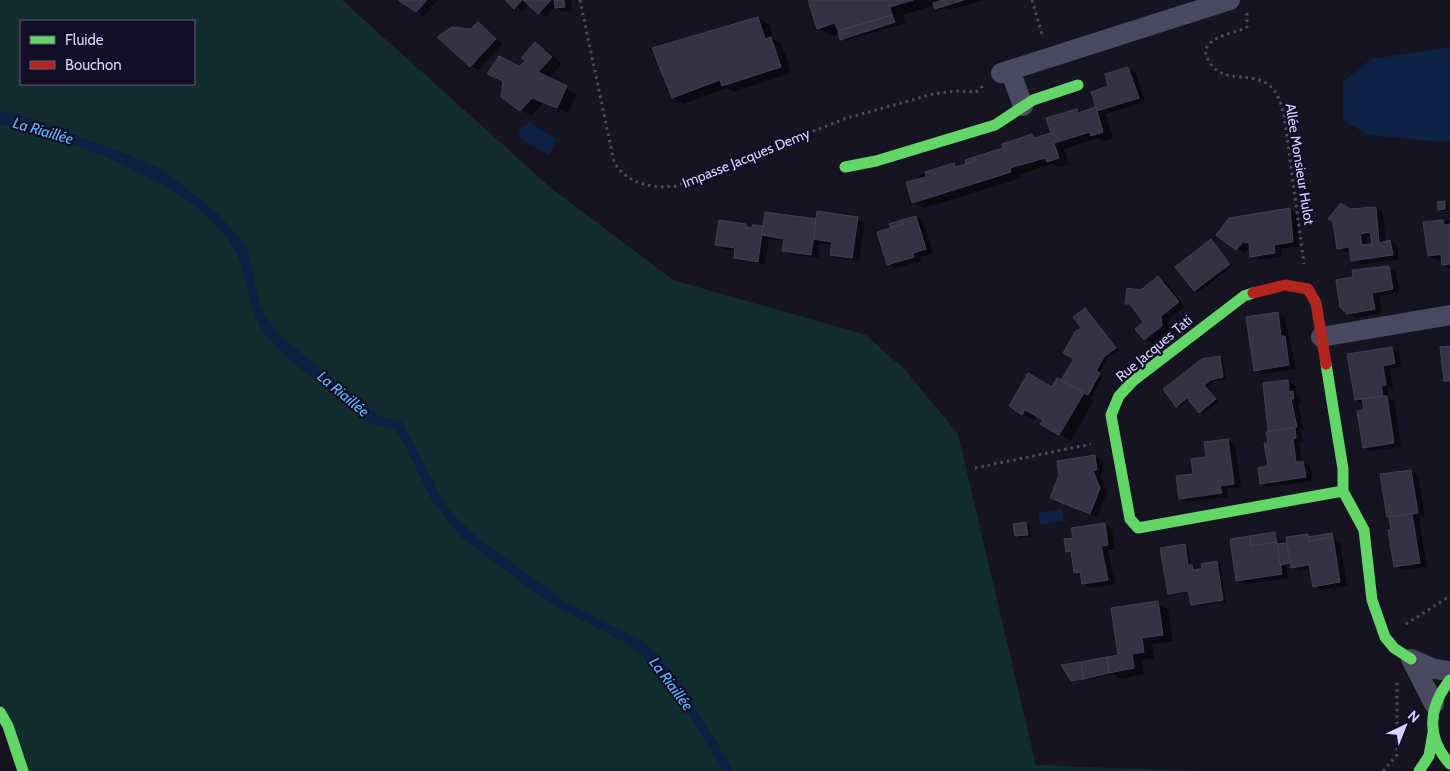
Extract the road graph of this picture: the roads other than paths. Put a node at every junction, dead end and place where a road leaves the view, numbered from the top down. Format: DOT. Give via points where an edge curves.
graph roads {
  1 [pos="1238,4"];
  2 [pos="1078,85"];
  3 [pos="1023,106"];
  4 [pos="845,167"];
  5 [pos="1450,315"];
  6 [pos="1321,336"];
  7 [pos="1343,491"];
  8 [pos="1411,659"];
  9 [pos="1450,671"];
  10 [pos="1450,680"];
  11 [pos="1434,704"];
  12 [pos="0,712"];
  13 [pos="1433,733"];
  14 [pos="1450,764"];
  15 [pos="23,771"];
  16 [pos="1420,771"];
  1 -- 3 [label="street" via="1005,72"];
  2 -- 3 [label="street"];
  3 -- 4 [label="street" via="995,125 876,161"];
  5 -- 6 [label="street"];
  6 -- 7 [label="street" via="1343,468"];
  6 -- 7 [label="street, Rue Jacques Tati" via="1313,294 1301,287 1285,285 1244,296 1133,380 1119,396 1111,416 1114,440 1130,519 1138,528"];
  7 -- 8 [label="street" via="1364,530 1372,600 1385,637 1394,648"];
  8 -- 9 [label="street" via="1434,669"];
  8 -- 11 [label="street"];
  10 -- 11 [label="street"];
  11 -- 13 [label="street"];
  12 -- 15 [label="street"];
  13 -- 14 [label="street" via="1437,748"];
  13 -- 16 [label="street" via="1429,756"];
}
